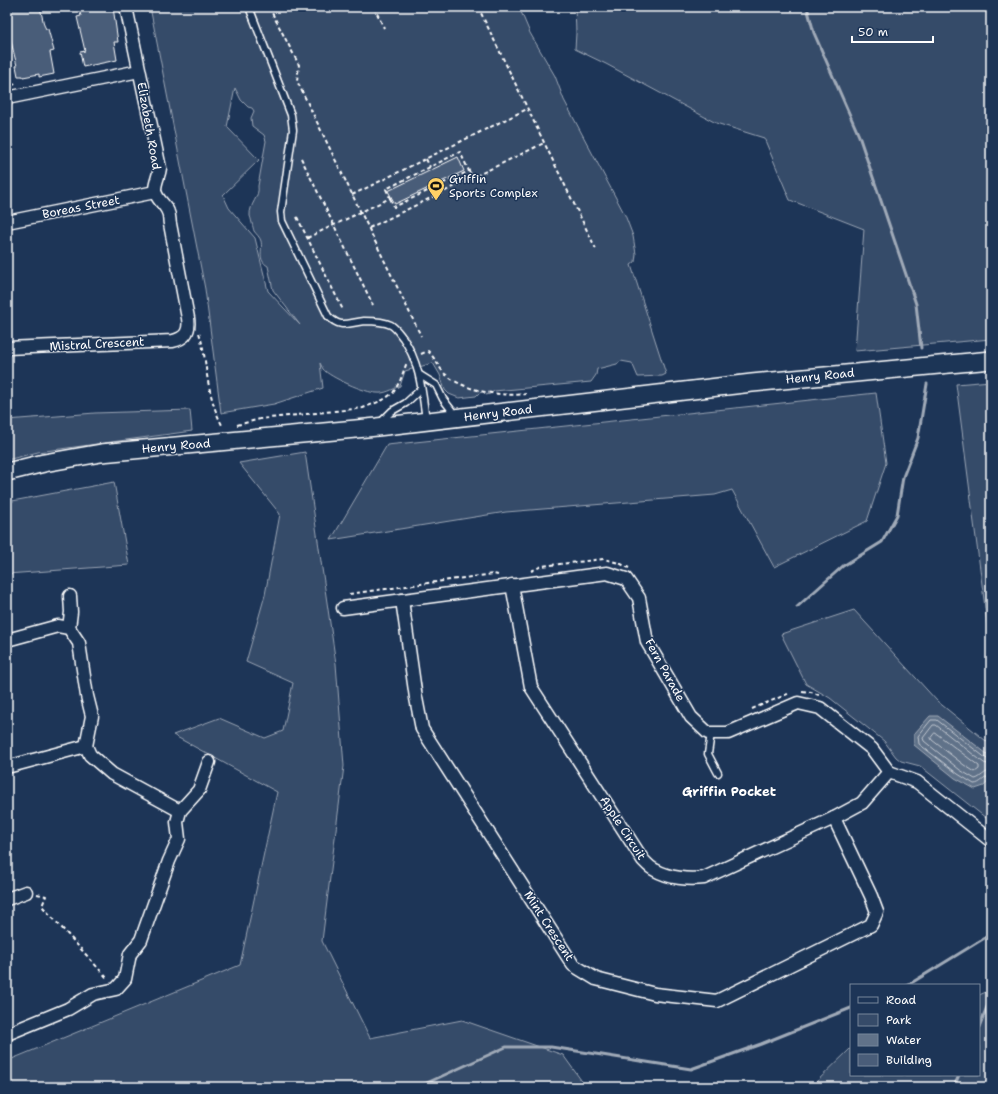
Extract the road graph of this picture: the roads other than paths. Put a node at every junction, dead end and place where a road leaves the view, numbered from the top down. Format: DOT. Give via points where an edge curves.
graph roads {
  1 [pos="126,7"];
  2 [pos="249,7"];
  3 [pos="139,71"];
  4 [pos="7,98"];
  5 [pos="155,192"];
  6 [pos="7,222"];
  7 [pos="7,348"];
  8 [pos="991,360"];
  9 [pos="420,375"];
  10 [pos="421,389"];
  11 [pos="457,418"];
  12 [pos="426,421"];
  13 [pos="376,427"];
  14 [pos="7,472"];
  15 [pos="508,581"];
  16 [pos="70,596"];
  17 [pos="402,600"];
  18 [pos="344,608"];
  19 [pos="69,628"];
  20 [pos="7,640"];
  21 [pos="711,733"];
  22 [pos="86,746"];
  23 [pos="209,762"];
  24 [pos="7,767"];
  25 [pos="889,772"];
  26 [pos="718,773"];
  27 [pos="180,811"];
  28 [pos="834,818"];
  29 [pos="991,841"];
  30 [pos="26,892"];
  31 [pos="7,899"];
  32 [pos="7,1034"];
  1 -- 3 [label="street, Elizabeth Road"];
  2 -- 9 [label="lane" via="291,115 293,130 281,212 282,221 328,316 335,323 342,325 365,321 380,322 397,329 414,357"];
  3 -- 4 [label="street"];
  3 -- 5 [label="street, Elizabeth Road" via="160,168"];
  5 -- 6 [label="street, Boreas Street"];
  5 -- 7 [label="street, Mistral Crescent" via="169,214 188,318 187,332 180,339 173,341"];
  8 -- 11 [label="main road, Henry Road" via="744,384"];
  9 -- 10 [label="lane"];
  9 -- 11 [label="lane" via="436,385"];
  10 -- 12 [label="lane"];
  10 -- 13 [label="lane"];
  11 -- 12 [label="main road, Henry Road"];
  12 -- 13 [label="main road, Henry Road"];
  13 -- 14 [label="main road, Henry Road" via="101,454 44,462"];
  15 -- 17 [label="street, Fern Parade"];
  15 -- 21 [label="street, Fern Parade" via="607,572 626,580 639,598 647,642 691,717"];
  15 -- 28 [label="street, Apple Circuit" via="531,687 643,860 654,870 692,879 704,878"];
  16 -- 19 [label="street"];
  17 -- 18 [label="street, Fern Parade"];
  17 -- 28 [label="street, Mint Crescent" via="422,729 573,965 596,979 655,994 717,1001 871,925 877,912"];
  19 -- 20 [label="street" via="58,626"];
  19 -- 22 [label="street" via="79,643 92,716"];
  21 -- 25 [label="street" via="728,733 798,703 820,708 872,749"];
  21 -- 26 [label="lane" via="708,754"];
  22 -- 24 [label="street"];
  22 -- 27 [label="street" via="90,755 112,774"];
  23 -- 27 [label="street" via="199,790"];
  25 -- 28 [label="street, Apple Circuit" via="862,803"];
  25 -- 29 [label="street" via="917,782"];
  27 -- 32 [label="street" via="177,822 179,839 168,861 141,940 130,954 125,980 116,989 93,994 68,1009"];
  30 -- 31 [label="street"];
}
